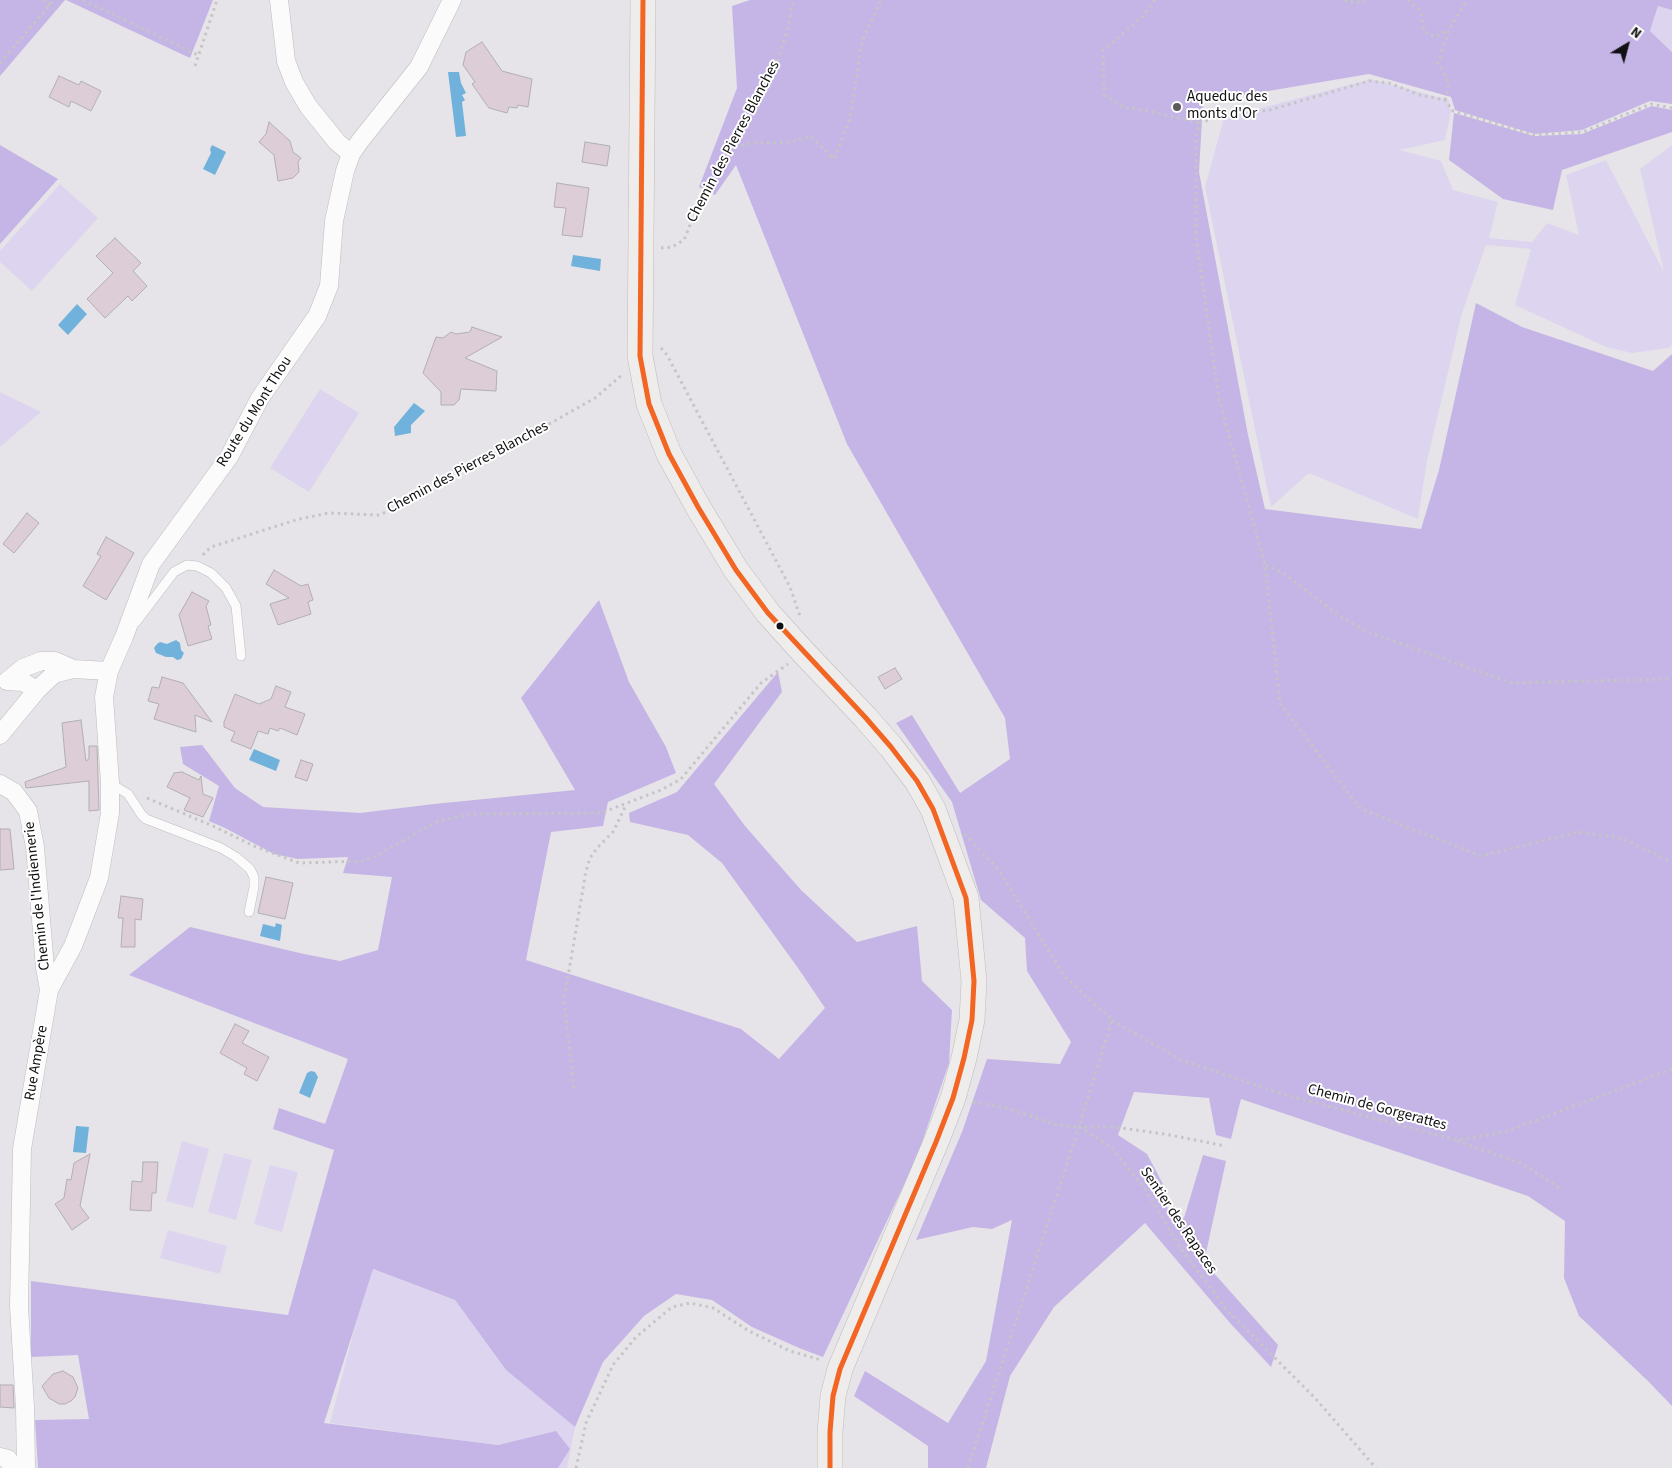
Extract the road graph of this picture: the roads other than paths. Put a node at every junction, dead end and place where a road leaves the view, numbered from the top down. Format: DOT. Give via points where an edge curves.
graph roads {
  1 [pos="279,0"];
  2 [pos="452,0"];
  3 [pos="643,0"];
  4 [pos="351,154"];
  5 [pos="124,637"];
  6 [pos="240,656"];
  7 [pos="73,669"];
  8 [pos="109,671"];
  9 [pos="4,685"];
  10 [pos="37,690"];
  11 [pos="0,735"];
  12 [pos="0,784"];
  13 [pos="115,786"];
  14 [pos="249,912"];
  15 [pos="49,990"];
  16 [pos="0,1457"];
  17 [pos="12,1468"];
  18 [pos="26,1468"];
  19 [pos="830,1468"];
  1 -- 4 [label="street" via="286,61 294,82 308,106"];
  2 -- 4 [label="street, Route du Mont Thou" via="419,67"];
  3 -- 19 [label="street" via="640,345 649,404 669,454 736,570 768,613 865,717 917,781 933,810 966,898 974,981 972,1020 964,1058 936,1142 840,1369 833,1396"];
  4 -- 5 [label="street, Route du Mont Thou" via="334,222 328,286 317,316 260,398 229,457 151,564"];
  5 -- 6 [label="lane" via="174,572 187,565 197,566 211,573 226,588 236,606"];
  5 -- 8 [label="street, Route du Mont Thou"];
  7 -- 8 [label="street"];
  7 -- 9 [label="street" via="55,661 41,661 24,668"];
  7 -- 10 [label="street" via="54,674"];
  8 -- 13 [label="street, Rue Ampère" via="104,697"];
  9 -- 10 [label="street" via="23,682"];
  10 -- 11 [label="street"];
  12 -- 15 [label="street, Chemin de l'Indiennerie" via="14,792 28,811 35,846"];
  13 -- 14 [label="lane" via="128,794 146,819 221,848 250,869 254,887"];
  13 -- 15 [label="street, Rue Ampère" via="99,878 73,946"];
  15 -- 18 [label="street, Rue Ampère" via="22,1149 19,1306"];
  16 -- 17 [label="street" via="8,1459"];
}
